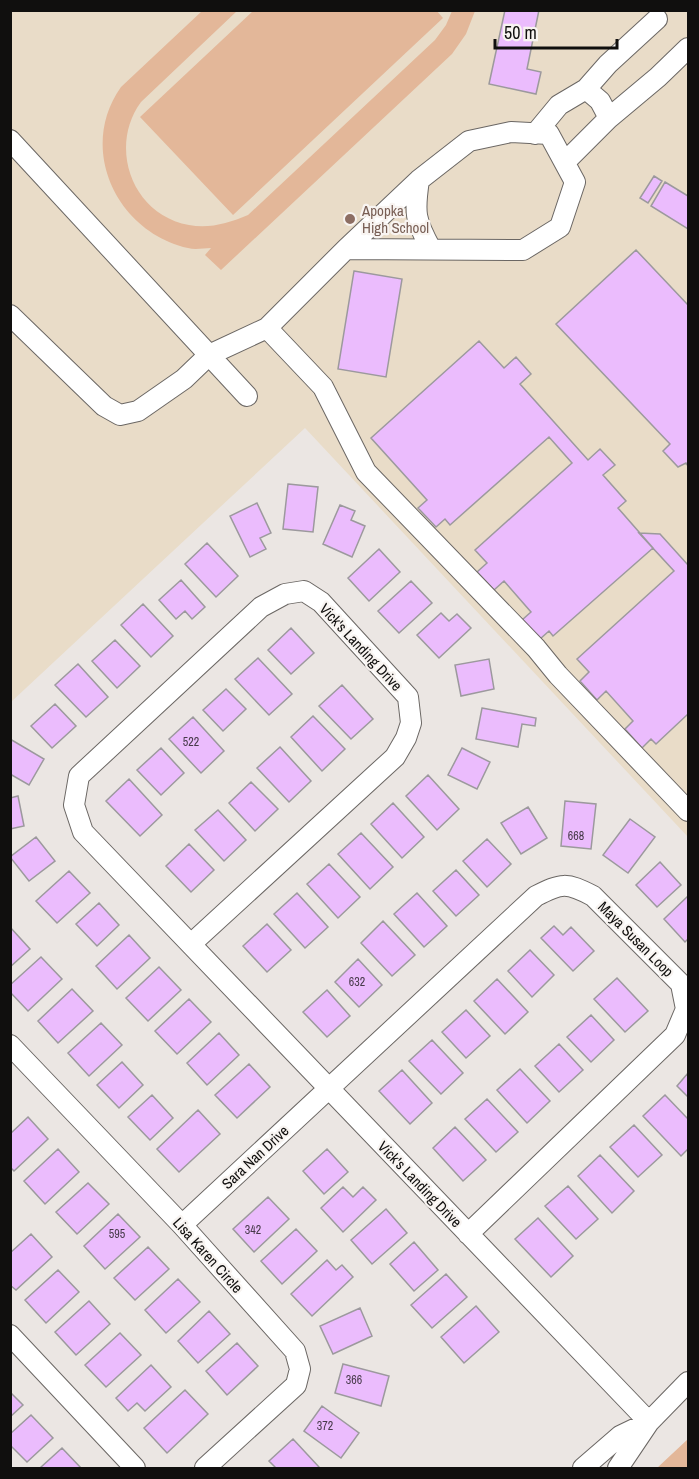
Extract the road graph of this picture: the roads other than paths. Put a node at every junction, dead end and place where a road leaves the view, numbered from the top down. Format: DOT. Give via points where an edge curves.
graph roads {
  1 [pos="657,20"];
  2 [pos="688,48"];
  3 [pos="586,89"];
  4 [pos="609,118"];
  5 [pos="535,134"];
  6 [pos="10,140"];
  7 [pos="565,162"];
  8 [pos="419,180"];
  9 [pos="346,249"];
  10 [pos="431,249"];
  11 [pos="10,315"];
  12 [pos="267,328"];
  13 [pos="209,355"];
  14 [pos="247,396"];
  15 [pos="688,811"];
  16 [pos="191,944"];
  17 [pos="10,1046"];
  18 [pos="328,1088"];
  19 [pos="182,1225"];
  20 [pos="468,1234"];
  21 [pos="10,1335"];
  22 [pos="688,1382"];
  23 [pos="650,1422"];
  24 [pos="135,1468"];
  25 [pos="205,1468"];
  26 [pos="583,1468"];
  27 [pos="618,1468"];
  1 -- 3 [label="street"];
  2 -- 4 [label="street"];
  3 -- 4 [label="street" via="600,101"];
  3 -- 5 [label="street" via="559,105"];
  4 -- 7 [label="street"];
  5 -- 7 [label="street" via="549,134"];
  5 -- 8 [label="street" via="511,132 469,141"];
  6 -- 13 [label="street"];
  7 -- 10 [label="street" via="575,182 560,227 523,250"];
  8 -- 9 [label="street"];
  8 -- 10 [label="street" via="415,208 419,228"];
  9 -- 10 [label="street"];
  9 -- 12 [label="street"];
  11 -- 13 [label="street" via="104,406 120,415 138,411 184,380"];
  12 -- 13 [label="street"];
  12 -- 15 [label="street" via="323,387 366,472"];
  13 -- 14 [label="street"];
  16 -- 16 [label="street, Vick's Landing Drive" via="83,831 74,805 79,776 261,607 285,594 304,591 321,602 408,697 411,723 395,757"];
  16 -- 18 [label="street, Vick's Landing Drive"];
  17 -- 19 [label="street, Lisa Karen Circle"];
  18 -- 19 [label="street, Sara Nan Drive"];
  18 -- 20 [label="street, Vick's Landing Drive"];
  18 -- 20 [label="street, Maya Susan Loop" via="536,896 558,885 575,887 593,896 681,984 686,1009 675,1035"];
  19 -- 25 [label="street, Lisa Karen Circle" via="295,1351 300,1369 296,1385"];
  20 -- 23 [label="street, Vick's Landing Drive"];
  21 -- 24 [label="street"];
  22 -- 23 [label="street"];
  23 -- 26 [label="street" via="620,1436"];
  23 -- 27 [label="street"];
}
